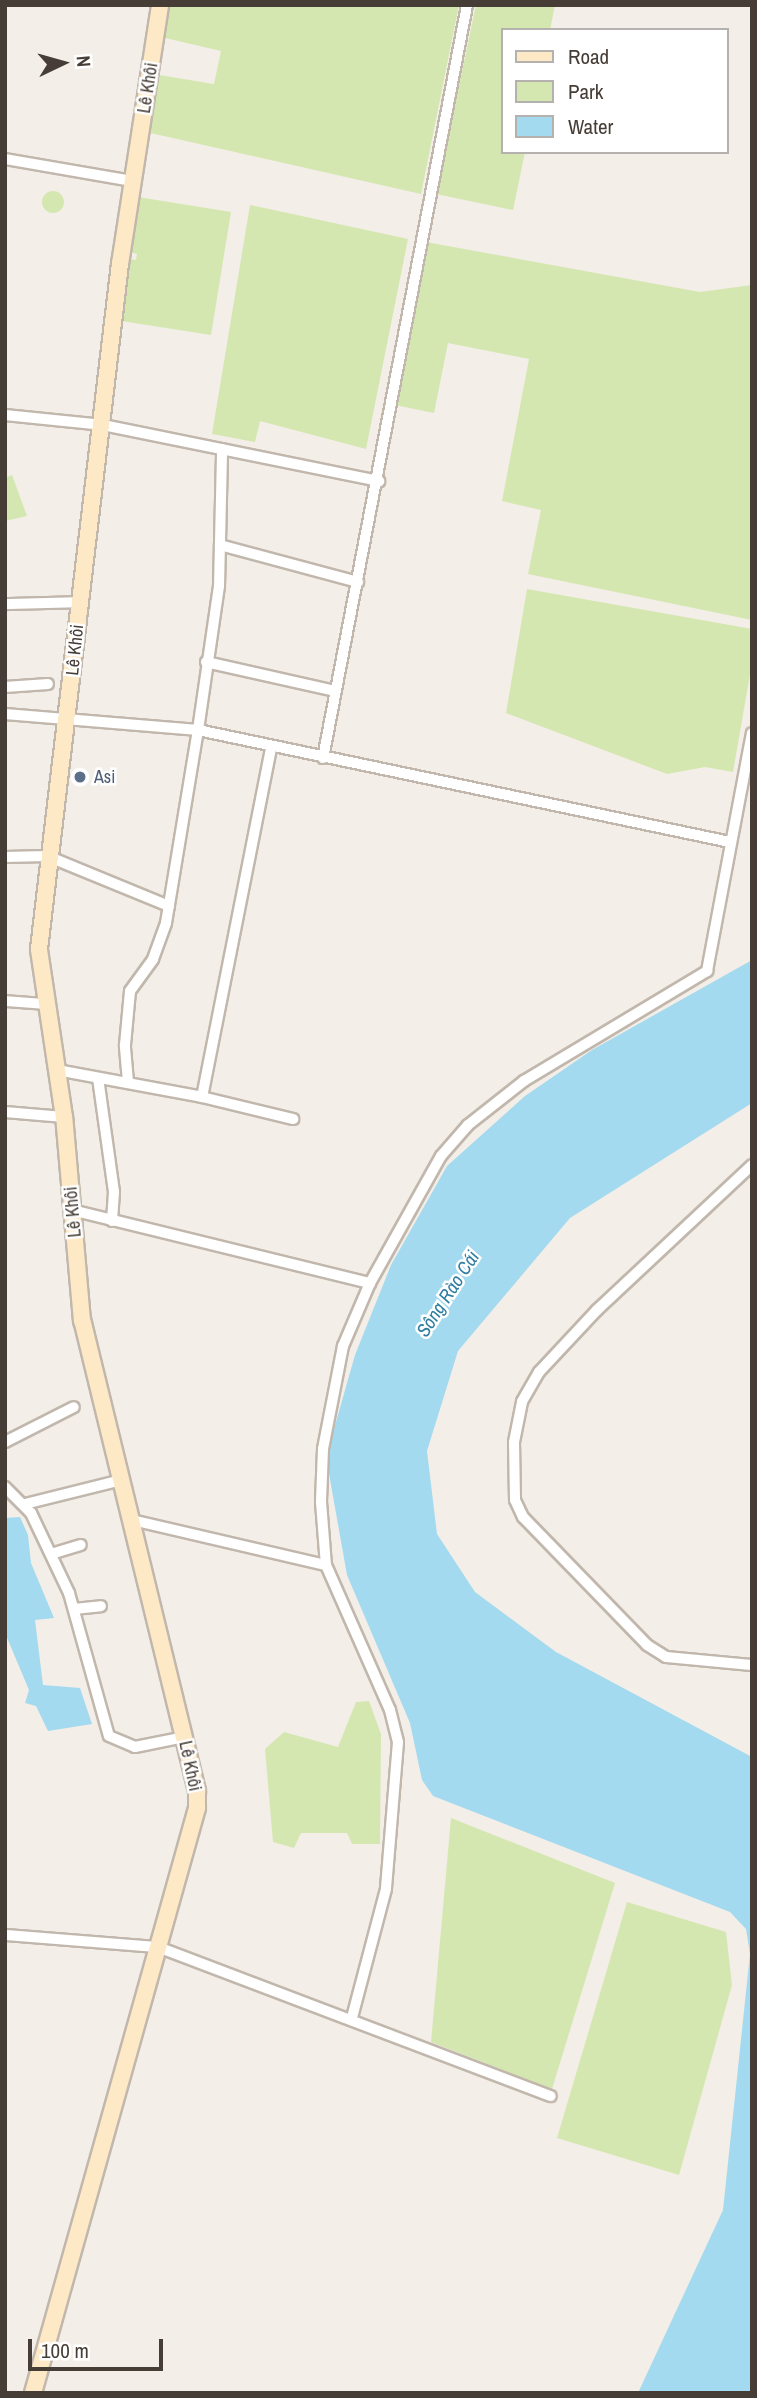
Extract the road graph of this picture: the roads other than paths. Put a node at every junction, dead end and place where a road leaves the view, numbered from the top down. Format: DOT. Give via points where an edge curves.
graph roads {
  1 [pos="160,5"];
  2 [pos="467,5"];
  3 [pos="5,159"];
  4 [pos="133,181"];
  5 [pos="5,415"];
  6 [pos="103,425"];
  7 [pos="222,449"];
  8 [pos="379,481"];
  9 [pos="220,545"];
  10 [pos="358,582"];
  11 [pos="80,602"];
  12 [pos="5,604"];
  13 [pos="206,662"];
  14 [pos="48,684"];
  15 [pos="5,687"];
  16 [pos="336,691"];
  17 [pos="5,714"];
  18 [pos="66,719"];
  19 [pos="198,730"];
  20 [pos="752,733"];
  21 [pos="271,747"];
  22 [pos="323,758"];
  23 [pos="730,842"];
  24 [pos="47,856"];
  25 [pos="5,857"];
  26 [pos="169,906"];
  27 [pos="5,1001"];
  28 [pos="45,1004"];
  29 [pos="57,1070"];
  30 [pos="98,1078"];
  31 [pos="128,1082"];
  32 [pos="202,1097"];
  33 [pos="5,1112"];
  34 [pos="64,1117"];
  35 [pos="293,1119"];
  36 [pos="752,1166"];
  37 [pos="72,1210"];
  38 [pos="112,1221"];
  39 [pos="370,1283"];
  40 [pos="74,1407"];
  41 [pos="5,1442"];
  42 [pos="122,1480"];
  43 [pos="5,1487"];
  44 [pos="25,1504"];
  45 [pos="132,1520"];
  46 [pos="82,1545"];
  47 [pos="51,1554"];
  48 [pos="326,1565"];
  49 [pos="100,1606"];
  50 [pos="74,1609"];
  51 [pos="752,1665"];
  52 [pos="184,1737"];
  53 [pos="5,1935"];
  54 [pos="158,1947"];
  55 [pos="352,2018"];
  56 [pos="551,2096"];
  57 [pos="33,2393"];
  1 -- 4 [label="street, Lê Khôi"];
  2 -- 8 [label="street"];
  3 -- 4 [label="street"];
  4 -- 6 [label="street, Lê Khôi"];
  5 -- 6 [label="street"];
  6 -- 7 [label="street"];
  6 -- 11 [label="street, Lê Khôi"];
  7 -- 8 [label="street"];
  7 -- 9 [label="street"];
  8 -- 10 [label="street"];
  9 -- 10 [label="street"];
  9 -- 13 [label="street"];
  10 -- 16 [label="street"];
  11 -- 12 [label="street"];
  11 -- 18 [label="street, Lê Khôi"];
  13 -- 16 [label="street"];
  13 -- 19 [label="street"];
  14 -- 15 [label="street"];
  16 -- 22 [label="street"];
  17 -- 18 [label="street"];
  18 -- 19 [label="street"];
  18 -- 24 [label="street, Lê Khôi"];
  19 -- 21 [label="street"];
  19 -- 26 [label="street"];
  20 -- 23 [label="street"];
  21 -- 22 [label="street"];
  21 -- 32 [label="street"];
  22 -- 23 [label="street"];
  23 -- 39 [label="street" via="707,971 524,1081 468,1125 441,1156"];
  24 -- 25 [label="street"];
  24 -- 26 [label="street"];
  24 -- 28 [label="street, Lê Khôi" via="39,950"];
  26 -- 31 [label="street" via="153,959 130,991 125,1045"];
  27 -- 28 [label="street"];
  28 -- 29 [label="street, Lê Khôi"];
  29 -- 30 [label="street"];
  29 -- 34 [label="street, Lê Khôi"];
  30 -- 31 [label="street"];
  30 -- 38 [label="street" via="114,1192"];
  31 -- 32 [label="street"];
  32 -- 35 [label="street"];
  33 -- 34 [label="street"];
  34 -- 37 [label="street, Lê Khôi"];
  36 -- 51 [label="street" via="597,1310 539,1372 522,1402 514,1456 515,1500 523,1517 656,1653 680,1660"];
  37 -- 38 [label="street"];
  37 -- 42 [label="street, Lê Khôi" via="82,1321"];
  38 -- 39 [label="street"];
  39 -- 48 [label="street" via="343,1346 323,1449 320,1493"];
  40 -- 41 [label="street"];
  42 -- 44 [label="street"];
  42 -- 45 [label="street, Lê Khôi"];
  43 -- 44 [label="street"];
  44 -- 47 [label="street"];
  45 -- 48 [label="street"];
  45 -- 52 [label="street, Lê Khôi"];
  46 -- 47 [label="street"];
  47 -- 50 [label="street"];
  48 -- 55 [label="street" via="390,1710 398,1742 386,1889"];
  49 -- 50 [label="street"];
  50 -- 52 [label="street" via="109,1736 135,1747"];
  52 -- 54 [label="street, Lê Khôi" via="197,1808"];
  53 -- 54 [label="street"];
  54 -- 55 [label="street"];
  54 -- 57 [label="street, Lê Khôi"];
  55 -- 56 [label="street"];
}
